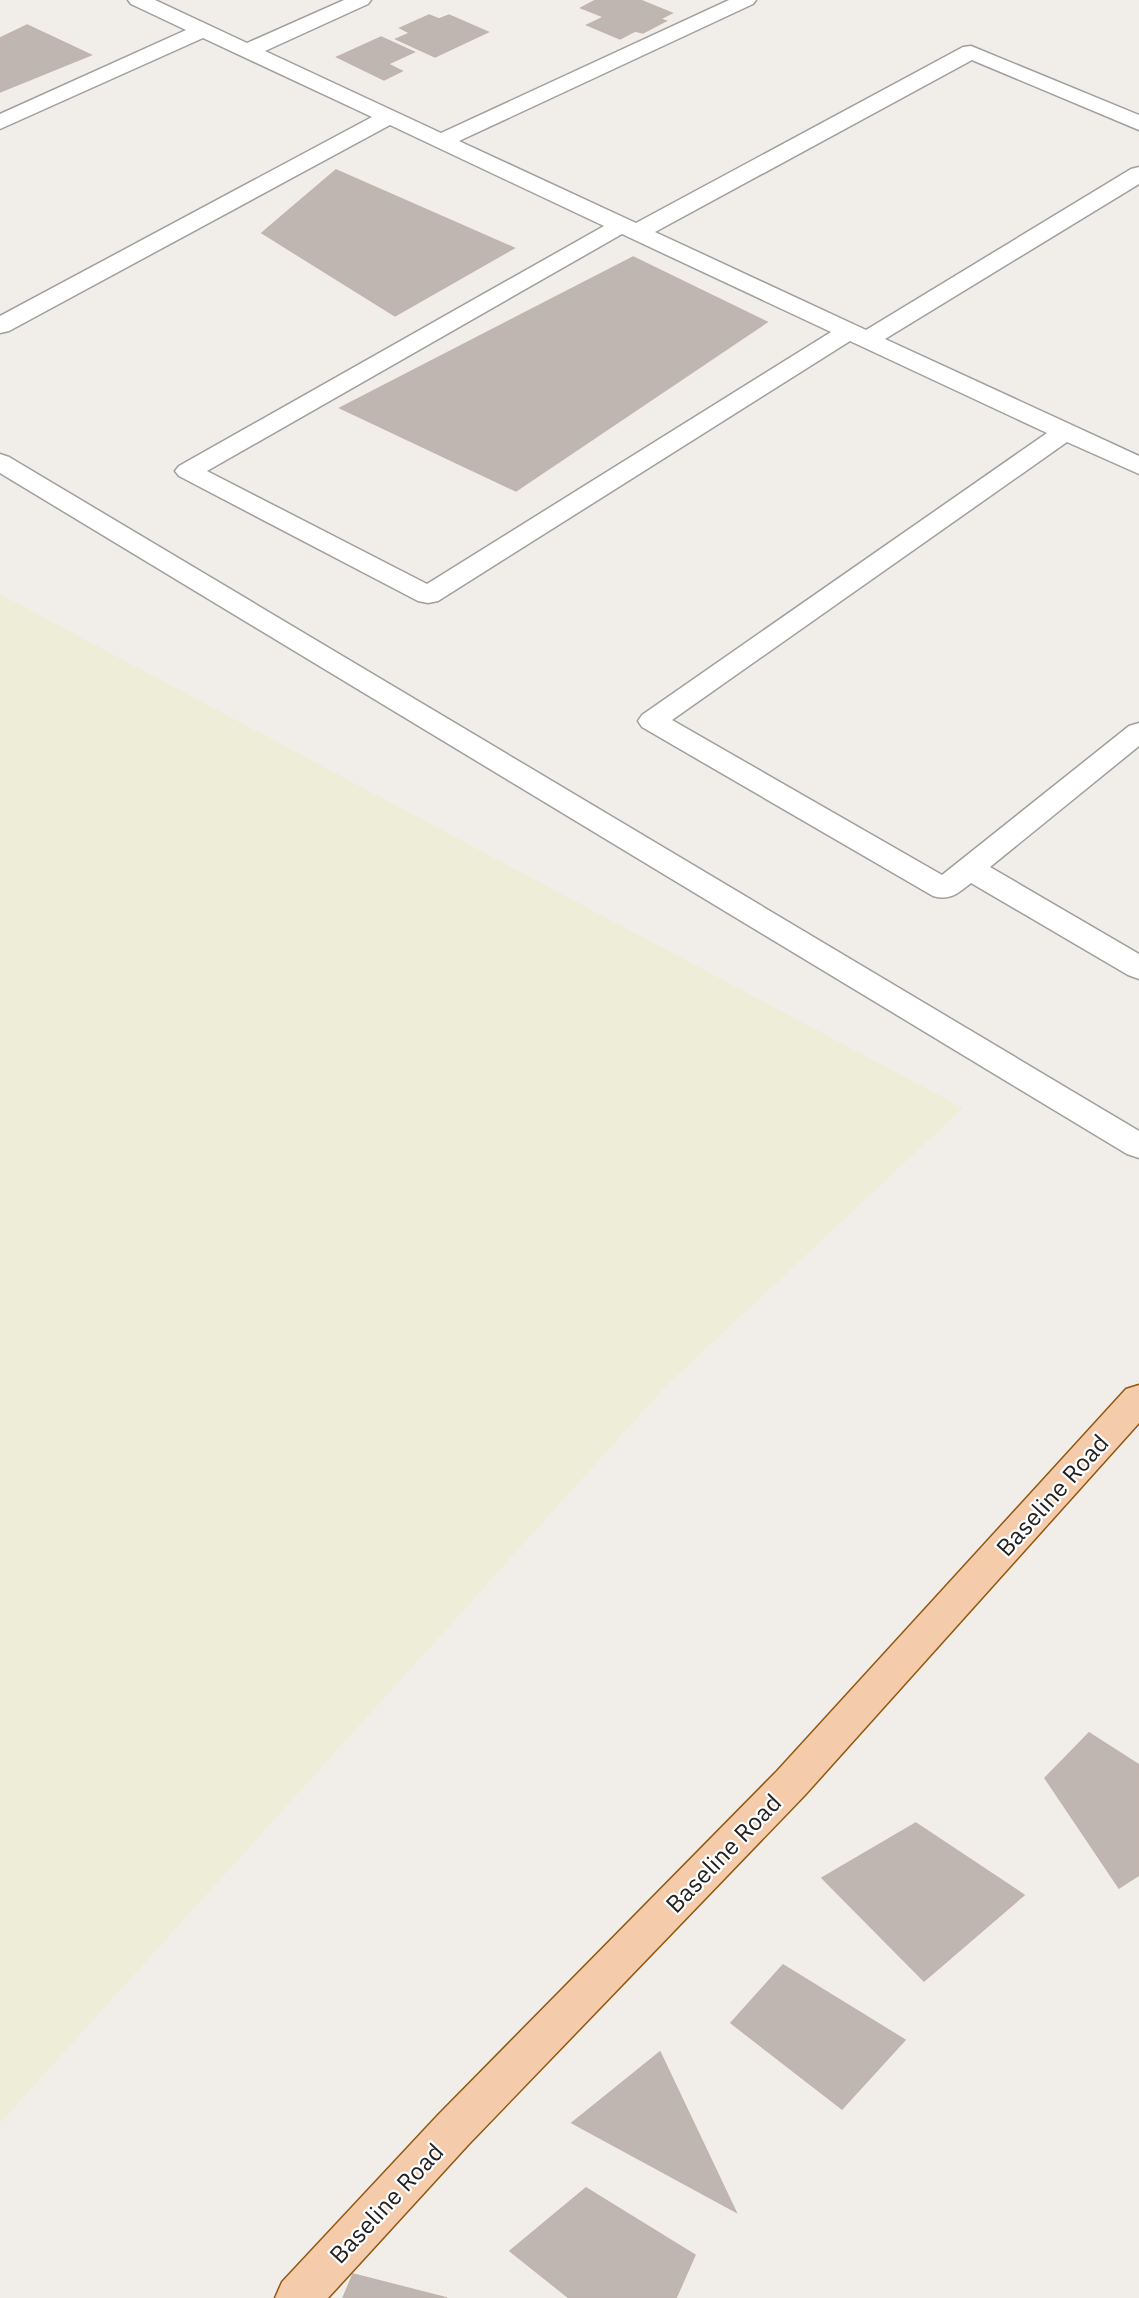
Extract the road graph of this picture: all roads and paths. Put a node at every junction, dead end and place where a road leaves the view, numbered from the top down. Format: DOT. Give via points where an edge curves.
graph roads {
  1 [pos="138,0"];
  2 [pos="361,0"];
  3 [pos="746,0"];
  4 [pos="203,30"];
  5 [pos="247,51"];
  6 [pos="389,117"];
  7 [pos="0,122"];
  8 [pos="1139,123"];
  9 [pos="442,141"];
  10 [pos="1139,174"];
  11 [pos="630,229"];
  12 [pos="0,326"];
  13 [pos="859,335"];
  14 [pos="1065,432"];
  15 [pos="0,462"];
  16 [pos="1139,466"];
  17 [pos="1139,732"];
  18 [pos="969,867"];
  19 [pos="1139,968"];
  20 [pos="1139,1146"];
  21 [pos="1139,1399"];
  22 [pos="298,2298"];
  1 -- 4 [label="street"];
  2 -- 5 [label="street"];
  3 -- 9 [label="street"];
  4 -- 5 [label="street"];
  4 -- 7 [label="street"];
  5 -- 6 [label="street"];
  6 -- 9 [label="street"];
  6 -- 12 [label="street"];
  8 -- 11 [label="street" via="971,51"];
  9 -- 11 [label="street"];
  10 -- 13 [label="street"];
  11 -- 13 [label="street"];
  11 -- 13 [label="street" via="188,471 428,595"];
  13 -- 14 [label="street"];
  14 -- 16 [label="street"];
  14 -- 18 [label="street" via="652,721 944,889"];
  15 -- 20 [label="street"];
  17 -- 18 [label="street"];
  18 -- 19 [label="street"];
  21 -- 22 [label="main road, Baseline Road" via="791,1783 453,2130"];
}
